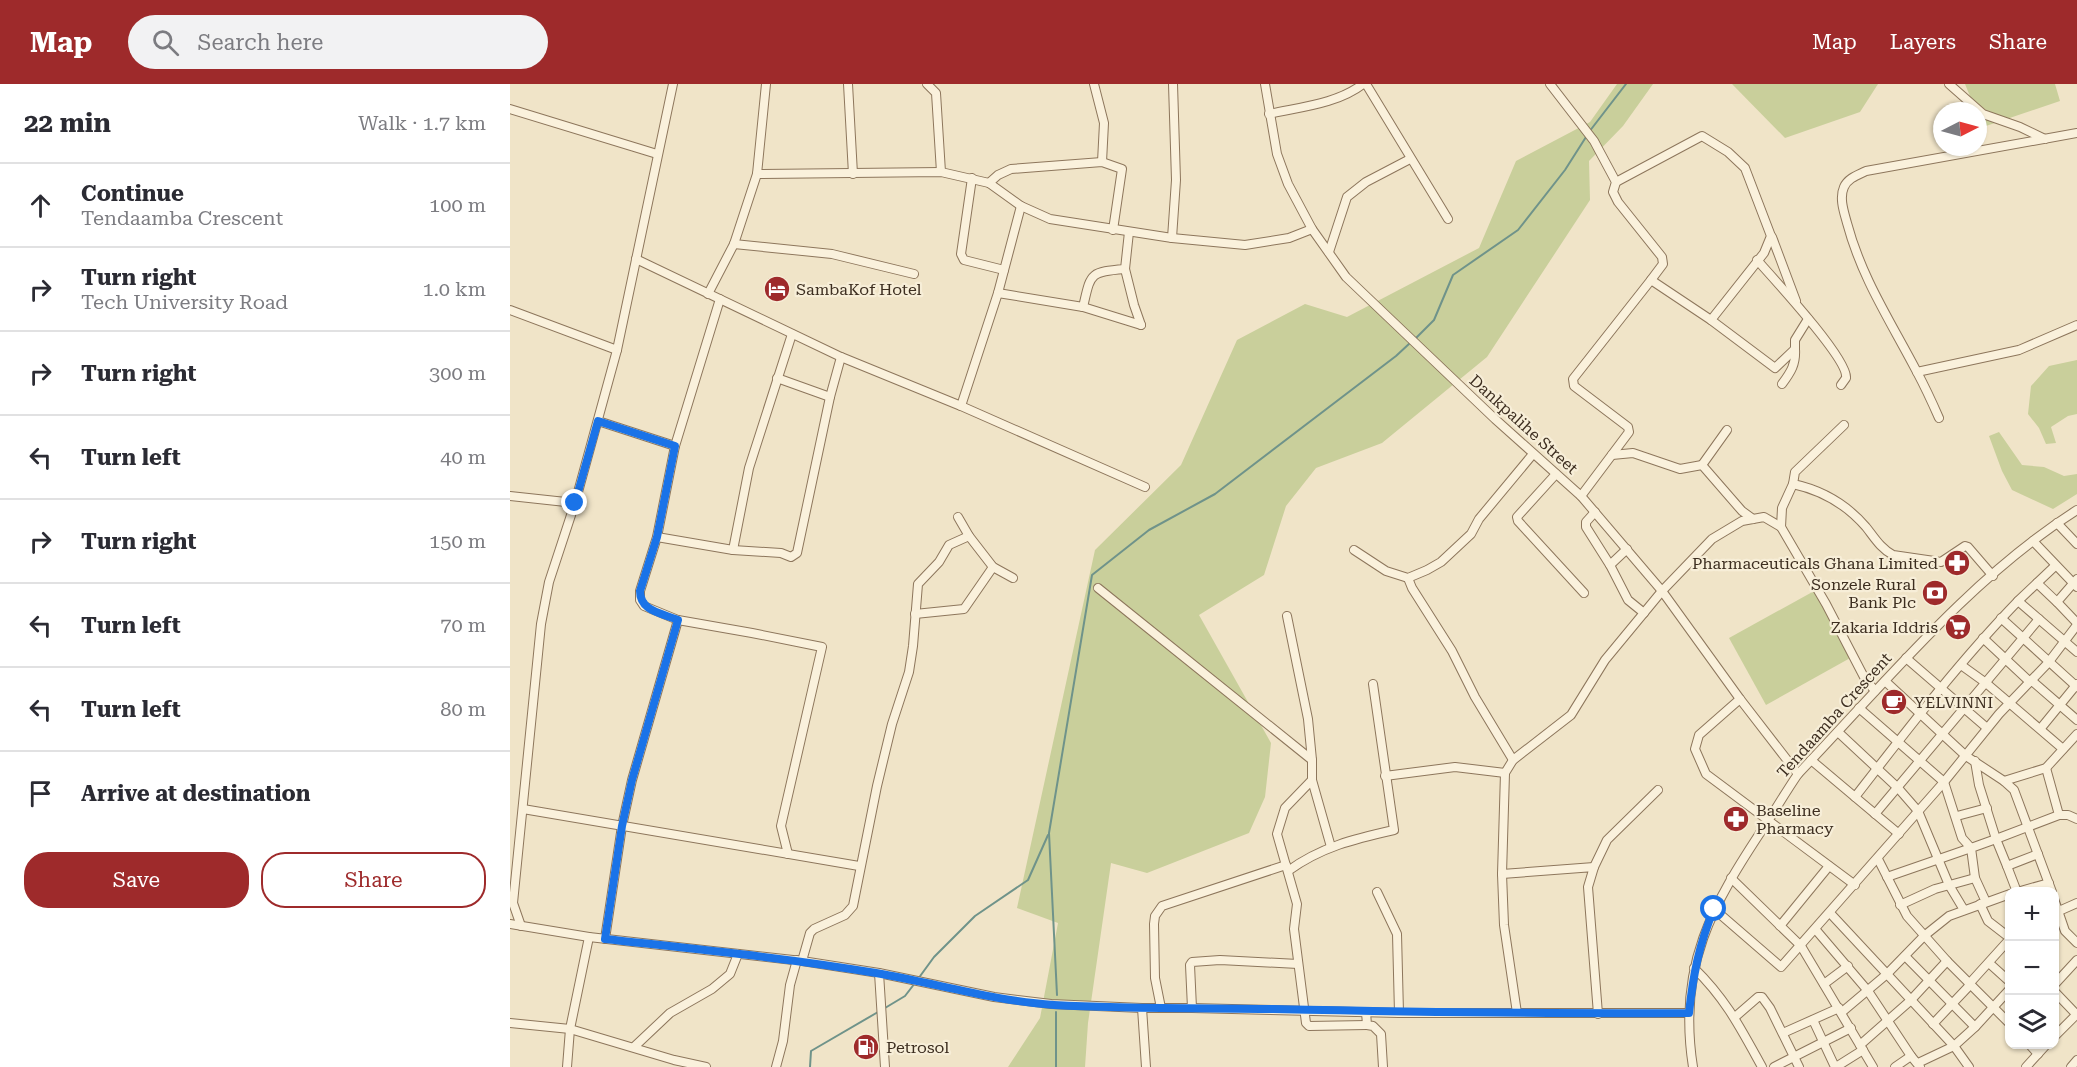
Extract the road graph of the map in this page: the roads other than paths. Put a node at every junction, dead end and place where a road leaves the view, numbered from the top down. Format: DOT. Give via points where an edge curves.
graph roads {
  1 [pos="673,84"];
  2 [pos="766,84"];
  3 [pos="848,84"];
  4 [pos="927,84"];
  5 [pos="1094,84"];
  6 [pos="1173,84"];
  7 [pos="1265,84"];
  8 [pos="1364,84"];
  9 [pos="1550,84"];
  10 [pos="1949,84"];
  11 [pos="1967,102"];
  12 [pos="510,109"];
  13 [pos="1269,114"];
  14 [pos="1987,117"];
  15 [pos="2077,133"];
  16 [pos="2046,139"];
  17 [pos="1987,146"];
  18 [pos="657,154"];
  19 [pos="1933,156"];
  20 [pos="1410,159"];
  21 [pos="1101,162"];
  22 [pos="941,172"];
  23 [pos="757,174"];
  24 [pos="853,174"];
  25 [pos="972,178"];
  26 [pos="1616,182"];
  27 [pos="989,183"];
  28 [pos="1021,206"];
  29 [pos="1448,219"];
  30 [pos="1312,229"];
  31 [pos="1113,230"];
  32 [pos="1129,232"];
  33 [pos="1772,236"];
  34 [pos="1172,238"];
  35 [pos="734,244"];
  36 [pos="1329,252"];
  37 [pos="636,259"];
  38 [pos="1757,260"];
  39 [pos="1125,268"];
  40 [pos="1004,270"];
  41 [pos="914,274"];
  42 [pos="1651,280"];
  43 [pos="998,293"];
  44 [pos="708,294"];
  45 [pos="720,299"];
  46 [pos="1083,307"];
  47 [pos="1798,307"];
  48 [pos="510,310"];
  49 [pos="1808,319"];
  50 [pos="1711,320"];
  51 [pos="2077,325"];
  52 [pos="792,334"];
  53 [pos="1795,349"];
  54 [pos="617,350"];
  55 [pos="841,357"];
  56 [pos="1917,372"];
  57 [pos="777,378"];
  58 [pos="1782,384"];
  59 [pos="1841,385"];
  60 [pos="830,397"];
  61 [pos="961,406"];
  62 [pos="1939,418"];
  63 [pos="598,421"];
  64 [pos="1844,425"];
  65 [pos="1728,430"];
  66 [pos="675,446"];
  67 [pos="1533,454"];
  68 [pos="1612,455"];
  69 [pos="1702,465"];
  70 [pos="1556,474"];
  71 [pos="1793,484"];
  72 [pos="1145,487"];
  73 [pos="1581,495"];
  74 [pos="510,496"];
  75 [pos="575,503"];
  76 [pos="2077,510"];
  77 [pos="1595,512"];
  78 [pos="958,517"];
  79 [pos="1753,519"];
  80 [pos="2057,523"];
  81 [pos="1780,527"];
  82 [pos="969,536"];
  83 [pos="657,537"];
  84 [pos="2033,541"];
  85 [pos="2077,544"];
  86 [pos="1627,549"];
  87 [pos="733,550"];
  88 [pos="1354,550"];
  89 [pos="1610,565"];
  90 [pos="2055,566"];
  91 [pos="993,567"];
  92 [pos="1993,576"];
  93 [pos="1013,578"];
  94 [pos="1408,578"];
  95 [pos="2037,583"];
  96 [pos="2076,583"];
  97 [pos="1098,588"];
  98 [pos="1662,591"];
  99 [pos="1584,593"];
  100 [pos="2018,601"];
  101 [pos="2058,602"];
  102 [pos="1644,613"];
  103 [pos="915,614"];
  104 [pos="1287,616"];
  105 [pos="2001,618"];
  106 [pos="2039,619"];
  107 [pos="678,620"];
  108 [pos="2077,624"];
  109 [pos="1983,638"];
  110 [pos="2025,638"];
  111 [pos="2064,642"];
  112 [pos="2077,652"];
  113 [pos="1906,658"];
  114 [pos="2006,659"];
  115 [pos="2048,663"];
  116 [pos="1961,664"];
  117 [pos="1885,681"];
  118 [pos="2030,681"];
  119 [pos="1986,683"];
  120 [pos="1373,684"];
  121 [pos="2077,686"];
  122 [pos="1941,688"];
  123 [pos="1875,691"];
  124 [pos="1740,699"];
  125 [pos="2010,703"];
  126 [pos="2061,705"];
  127 [pos="1859,708"];
  128 [pos="1965,709"];
  129 [pos="1920,713"];
  130 [pos="2077,720"];
  131 [pos="1987,728"];
  132 [pos="2041,728"];
  133 [pos="1838,732"];
  134 [pos="2077,734"];
  135 [pos="1943,735"];
  136 [pos="1897,741"];
  137 [pos="2063,748"];
  138 [pos="1966,756"];
  139 [pos="1312,760"];
  140 [pos="1513,760"];
  141 [pos="1811,760"];
  142 [pos="1920,761"];
  143 [pos="1975,762"];
  144 [pos="1877,768"];
  145 [pos="2046,768"];
  146 [pos="1505,773"];
  147 [pos="1798,774"];
  148 [pos="1385,776"];
  149 [pos="1311,780"];
  150 [pos="2004,781"];
  151 [pos="1944,782"];
  152 [pos="1898,788"];
  153 [pos="1658,790"];
  154 [pos="1855,797"];
  155 [pos="1987,808"];
  156 [pos="523,809"];
  157 [pos="1918,811"];
  158 [pos="1875,814"];
  159 [pos="2059,815"];
  160 [pos="2076,815"];
  161 [pos="1957,816"];
  162 [pos="1768,821"];
  163 [pos="622,826"];
  164 [pos="2029,828"];
  165 [pos="1899,834"];
  166 [pos="1996,839"];
  167 [pos="1331,847"];
  168 [pos="1971,848"];
  169 [pos="788,854"];
  170 [pos="2038,854"];
  171 [pos="1878,859"];
  172 [pos="1938,859"];
  173 [pos="860,866"];
  174 [pos="1829,866"];
  175 [pos="2007,866"];
  176 [pos="1594,867"];
  177 [pos="1287,868"];
  178 [pos="1502,874"];
  179 [pos="1731,878"];
  180 [pos="1887,878"];
  181 [pos="1976,878"];
  182 [pos="1855,885"];
  183 [pos="1949,885"];
  184 [pos="2015,887"];
  185 [pos="2050,887"];
  186 [pos="1377,892"];
  187 [pos="2005,896"];
  188 [pos="1983,903"];
  189 [pos="2077,903"];
  190 [pos="512,905"];
  191 [pos="1900,905"];
  192 [pos="1714,909"];
  193 [pos="1964,910"];
  194 [pos="2059,911"];
  195 [pos="1830,913"];
  196 [pos="2059,914"];
  197 [pos="510,924"];
  198 [pos="521,926"];
  199 [pos="1780,926"];
  200 [pos="1816,930"];
  201 [pos="1924,936"];
  202 [pos="589,937"];
  203 [pos="2005,937"];
  204 [pos="605,939"];
  205 [pos="2077,943"];
  206 [pos="2005,945"];
  207 [pos="1801,946"];
  208 [pos="738,954"];
  209 [pos="1905,956"];
  210 [pos="2077,960"];
  211 [pos="799,961"];
  212 [pos="1947,961"];
  213 [pos="1989,963"];
  214 [pos="1298,964"];
  215 [pos="1848,966"];
  216 [pos="1694,969"];
  217 [pos="879,973"];
  218 [pos="1887,974"];
  219 [pos="2005,977"];
  220 [pos="2059,980"];
  221 [pos="1930,982"];
  222 [pos="1824,984"];
  223 [pos="1970,985"];
  224 [pos="1868,991"];
  225 [pos="2005,994"];
  226 [pos="2059,995"];
  227 [pos="1910,1001"];
  228 [pos="1951,1005"];
  229 [pos="1992,1007"];
  230 [pos="1142,1008"];
  231 [pos="1161,1008"];
  232 [pos="1192,1008"];
  233 [pos="1305,1010"];
  234 [pos="1840,1010"];
  235 [pos="1366,1011"];
  236 [pos="1399,1012"];
  237 [pos="1517,1013"];
  238 [pos="1689,1013"];
  239 [pos="1598,1014"];
  240 [pos="2077,1014"];
  241 [pos="1735,1017"];
  242 [pos="1888,1019"];
  243 [pos="2005,1019"];
  244 [pos="1813,1020"];
  245 [pos="510,1023"];
  246 [pos="1934,1024"];
  247 [pos="1366,1025"];
  248 [pos="1975,1027"];
  249 [pos="1851,1028"];
  250 [pos="570,1029"];
  251 [pos="1783,1033"];
  252 [pos="2059,1033"];
  253 [pos="1824,1042"];
  254 [pos="1954,1046"];
  255 [pos="634,1047"];
  256 [pos="1862,1047"];
  257 [pos="2034,1049"];
  258 [pos="2042,1049"];
  259 [pos="2038,1054"];
  260 [pos="1911,1056"];
  261 [pos="1794,1058"];
  262 [pos="2077,1060"];
  263 [pos="1919,1065"];
  264 [pos="567,1067"];
  265 [pos="706,1067"];
  266 [pos="776,1067"];
  267 [pos="885,1067"];
  268 [pos="1146,1067"];
  269 [pos="1383,1067"];
  270 [pos="1693,1067"];
  271 [pos="1762,1067"];
  272 [pos="1774,1067"];
  273 [pos="1799,1067"];
  274 [pos="1836,1067"];
  275 [pos="1874,1067"];
  276 [pos="1894,1067"];
  277 [pos="1969,1067"];
  278 [pos="2026,1067"];
  279 [pos="2071,1067"];
  1 -- 18 [label="street"];
  2 -- 23 [label="street"];
  3 -- 24 [label="street"];
  4 -- 22 [label="street" via="936,93"];
  5 -- 21 [label="street" via="1104,123"];
  6 -- 34 [label="street" via="1176,180"];
  7 -- 13 [label="street, Dankpalihe Street"];
  8 -- 13 [label="street" via="1325,101"];
  8 -- 20 [label="street"];
  9 -- 26 [label="street" via="1594,141"];
  10 -- 11 [label="street"];
  12 -- 18 [label="street"];
  13 -- 30 [label="street, Dankpalihe Street" via="1288,184"];
  14 -- 16 [label="street"];
  15 -- 16 [label="street"];
  16 -- 17 [label="street"];
  18 -- 37 [label="street"];
  19 -- 56 [label="street" via="1866,171 1844,185 1842,196 1852,244 1862,268"];
  20 -- 29 [label="street"];
  20 -- 36 [label="street" via="1366,182 1347,197"];
  21 -- 27 [label="street" via="1011,169"];
  21 -- 31 [label="street" via="1122,169"];
  22 -- 24 [label="street"];
  22 -- 25 [label="street"];
  23 -- 24 [label="street"];
  23 -- 35 [label="street"];
  25 -- 27 [label="street"];
  25 -- 40 [label="street" via="961,254 964,260"];
  26 -- 33 [label="street" via="1702,136 1745,168"];
  26 -- 42 [label="street" via="1613,192 1618,202 1662,257 1663,264"];
  27 -- 28 [label="street"];
  28 -- 31 [label="street" via="1050,219"];
  28 -- 40 [label="street"];
  30 -- 34 [label="street" via="1289,238 1245,245"];
  30 -- 36 [label="street, Dankpalihe Street"];
  31 -- 32 [label="street"];
  32 -- 34 [label="street"];
  32 -- 39 [label="street"];
  33 -- 38 [label="street"];
  33 -- 47 [label="street"];
  35 -- 41 [label="street" via="832,254"];
  35 -- 44 [label="street"];
  36 -- 67 [label="street, Dankpalihe Street" via="1346,277"];
  37 -- 44 [label="street"];
  37 -- 54 [label="street"];
  38 -- 47 [label="street"];
  38 -- 50 [label="street"];
  39 -- 46 [label="street" via="1090,278"];
  39 -- 46 [label="street" via="1141,325"];
  40 -- 43 [label="street"];
  42 -- 50 [label="street"];
  42 -- 68 [label="street" via="1573,379 1574,386 1628,427 1629,432"];
  43 -- 46 [label="street"];
  43 -- 61 [label="street"];
  44 -- 45 [label="street"];
  45 -- 52 [label="street"];
  45 -- 66 [label="street"];
  47 -- 49 [label="street"];
  48 -- 54 [label="street"];
  49 -- 53 [label="street" via="1795,340"];
  49 -- 59 [label="street" via="1845,370 1846,378"];
  50 -- 53 [label="street" via="1775,368"];
  51 -- 56 [label="street" via="2019,350"];
  52 -- 55 [label="street"];
  52 -- 57 [label="street"];
  53 -- 58 [label="street" via="1796,361"];
  54 -- 63 [label="street"];
  55 -- 60 [label="street"];
  55 -- 61 [label="street"];
  56 -- 62 [label="street"];
  57 -- 60 [label="street"];
  57 -- 87 [label="street" via="749,468"];
  60 -- 87 [label="street" via="796,553 791,556"];
  61 -- 72 [label="street"];
  63 -- 66 [label="street"];
  63 -- 75 [label="street"];
  64 -- 71 [label="street" via="1795,472"];
  65 -- 69 [label="street"];
  66 -- 83 [label="street"];
  67 -- 70 [label="street, Dankpalihe Street"];
  67 -- 94 [label="street" via="1471,534 1441,562"];
  68 -- 69 [label="street" via="1633,453 1680,470"];
  68 -- 73 [label="street"];
  69 -- 79 [label="street"];
  70 -- 73 [label="street, Dankpalihe Street"];
  70 -- 99 [label="street" via="1517,517"];
  71 -- 81 [label="street" via="1782,508"];
  71 -- 92 [label="street" via="1823,494 1842,506 1886,552 1941,562 1965,546"];
  73 -- 77 [label="street, Dankpalihe Street"];
  74 -- 75 [label="street"];
  75 -- 156 [label="street" via="549,582 541,624"];
  76 -- 80 [label="street, Tendaamba Crescent"];
  77 -- 86 [label="street, Dankpalihe Street"];
  77 -- 89 [label="street" via="1586,527"];
  78 -- 82 [label="street"];
  79 -- 81 [label="street" via="1764,517"];
  79 -- 98 [label="street" via="1742,521 1712,539"];
  80 -- 84 [label="street, Tendaamba Crescent"];
  80 -- 85 [label="street"];
  81 -- 123 [label="street"];
  82 -- 91 [label="street"];
  82 -- 103 [label="street" via="949,545 918,584"];
  83 -- 87 [label="street"];
  83 -- 107 [label="street" via="640,600 644,606"];
  84 -- 90 [label="street"];
  84 -- 92 [label="street, Tendaamba Crescent"];
  86 -- 89 [label="street"];
  86 -- 98 [label="street, Dankpalihe Street"];
  88 -- 94 [label="street" via="1386,571"];
  89 -- 102 [label="street" via="1628,600"];
  90 -- 95 [label="street"];
  90 -- 96 [label="street"];
  91 -- 93 [label="street"];
  91 -- 103 [label="street" via="964,609"];
  92 -- 113 [label="street, Tendaamba Crescent"];
  94 -- 140 [label="street"];
  95 -- 100 [label="street"];
  95 -- 101 [label="street"];
  96 -- 101 [label="street"];
  97 -- 139 [label="street"];
  98 -- 102 [label="street"];
  98 -- 124 [label="street, Dankpalihe Street"];
  100 -- 105 [label="street"];
  100 -- 106 [label="street"];
  101 -- 108 [label="street"];
  102 -- 140 [label="street" via="1605,660 1571,715"];
  103 -- 173 [label="street" via="909,672 892,724"];
  104 -- 139 [label="street" via="1308,719"];
  105 -- 109 [label="street"];
  105 -- 110 [label="street"];
  106 -- 110 [label="street"];
  106 -- 111 [label="street"];
  107 -- 163 [label="street"];
  107 -- 169 [label="street" via="822,647 781,826"];
  108 -- 111 [label="street"];
  109 -- 114 [label="street"];
  109 -- 116 [label="street"];
  110 -- 114 [label="street"];
  110 -- 115 [label="street"];
  111 -- 112 [label="street"];
  111 -- 115 [label="street"];
  113 -- 117 [label="street, Tendaamba Crescent"];
  113 -- 122 [label="street"];
  114 -- 118 [label="street"];
  114 -- 119 [label="street"];
  115 -- 118 [label="street"];
  115 -- 121 [label="street"];
  116 -- 119 [label="street"];
  116 -- 122 [label="street"];
  117 -- 123 [label="street, Tendaamba Crescent"];
  117 -- 129 [label="street"];
  118 -- 125 [label="street"];
  118 -- 126 [label="street"];
  119 -- 125 [label="street"];
  119 -- 128 [label="street"];
  120 -- 148 [label="street"];
  121 -- 126 [label="street"];
  122 -- 128 [label="street"];
  122 -- 129 [label="street"];
  123 -- 127 [label="street, Tendaamba Crescent"];
  124 -- 147 [label="street, Dankpalihe Street"];
  124 -- 162 [label="street" via="1699,735 1695,749 1706,774"];
  125 -- 131 [label="street"];
  125 -- 132 [label="street"];
  126 -- 130 [label="street"];
  126 -- 132 [label="street"];
  127 -- 133 [label="street, Tendaamba Crescent"];
  127 -- 136 [label="street"];
  128 -- 131 [label="street"];
  128 -- 135 [label="street"];
  129 -- 135 [label="street"];
  129 -- 136 [label="street"];
  131 -- 138 [label="street"];
  132 -- 137 [label="street"];
  133 -- 141 [label="street, Tendaamba Crescent"];
  133 -- 144 [label="street"];
  134 -- 137 [label="street"];
  135 -- 138 [label="street"];
  135 -- 142 [label="street"];
  136 -- 142 [label="street"];
  136 -- 144 [label="street"];
  137 -- 145 [label="street"];
  138 -- 143 [label="street"];
  138 -- 151 [label="street"];
  139 -- 149 [label="street"];
  140 -- 146 [label="street"];
  141 -- 147 [label="street, Tendaamba Crescent"];
  141 -- 154 [label="street"];
  142 -- 151 [label="street"];
  142 -- 152 [label="street"];
  143 -- 150 [label="street"];
  143 -- 155 [label="street"];
  144 -- 152 [label="street"];
  144 -- 154 [label="street"];
  145 -- 150 [label="street"];
  145 -- 159 [label="street"];
  146 -- 148 [label="street" via="1455,767"];
  146 -- 178 [label="street"];
  147 -- 162 [label="street, Tendaamba Crescent"];
  148 -- 167 [label="street" via="1394,830"];
  149 -- 167 [label="street"];
  149 -- 177 [label="street" via="1285,808 1277,834"];
  150 -- 164 [label="street" via="2014,790"];
  151 -- 157 [label="street"];
  151 -- 161 [label="street"];
  152 -- 157 [label="street"];
  152 -- 158 [label="street"];
  153 -- 176 [label="street" via="1607,840"];
  154 -- 158 [label="street"];
  155 -- 161 [label="street"];
  155 -- 166 [label="street"];
  156 -- 163 [label="street"];
  156 -- 190 [label="street"];
  157 -- 165 [label="street"];
  157 -- 172 [label="street"];
  158 -- 165 [label="street"];
  159 -- 160 [label="street"];
  159 -- 164 [label="street"];
  161 -- 168 [label="street" via="1962,838"];
  162 -- 174 [label="street"];
  162 -- 179 [label="street, Tendaamba Crescent"];
  163 -- 169 [label="street"];
  163 -- 204 [label="street"];
  164 -- 166 [label="street"];
  164 -- 170 [label="street"];
  165 -- 171 [label="street"];
  166 -- 168 [label="street"];
  166 -- 175 [label="street"];
  167 -- 177 [label="street"];
  168 -- 172 [label="street"];
  168 -- 181 [label="street"];
  169 -- 173 [label="street"];
  170 -- 175 [label="street"];
  170 -- 185 [label="street"];
  171 -- 180 [label="street"];
  171 -- 182 [label="street"];
  172 -- 180 [label="street"];
  172 -- 183 [label="street"];
  173 -- 211 [label="street" via="853,906 845,915 810,933"];
  174 -- 182 [label="street"];
  174 -- 199 [label="street"];
  175 -- 184 [label="street"];
  176 -- 178 [label="street"];
  176 -- 239 [label="street" via="1588,887"];
  177 -- 214 [label="street" via="1297,904 1294,929"];
  177 -- 231 [label="street" via="1162,906 1154,924 1155,978"];
  178 -- 237 [label="street" via="1504,925"];
  179 -- 192 [label="street, Tendaamba Crescent"];
  179 -- 199 [label="street"];
  180 -- 191 [label="street"];
  181 -- 183 [label="street"];
  181 -- 188 [label="street"];
  182 -- 195 [label="street"];
  183 -- 191 [label="street"];
  183 -- 193 [label="street"];
  186 -- 236 [label="street" via="1397,934"];
  187 -- 188 [label="street"];
  188 -- 193 [label="street"];
  188 -- 203 [label="street" via="1988,921"];
  189 -- 194 [label="street"];
  190 -- 198 [label="street"];
  191 -- 201 [label="street"];
  192 -- 207 [label="street" via="1781,967"];
  192 -- 216 [label="street, Tendaamba Crescent"];
  193 -- 201 [label="street" via="1949,916"];
  195 -- 200 [label="street"];
  195 -- 218 [label="street"];
  196 -- 205 [label="street" via="2065,932"];
  197 -- 198 [label="street"];
  198 -- 202 [label="street"];
  199 -- 207 [label="street"];
  200 -- 207 [label="street"];
  200 -- 215 [label="street"];
  201 -- 209 [label="street"];
  201 -- 212 [label="street"];
  202 -- 204 [label="street"];
  202 -- 250 [label="street"];
  204 -- 208 [label="street"];
  206 -- 213 [label="street"];
  207 -- 222 [label="street"];
  208 -- 211 [label="street"];
  208 -- 255 [label="street" via="730,974 670,1013"];
  209 -- 218 [label="street"];
  209 -- 221 [label="street"];
  210 -- 220 [label="street"];
  211 -- 217 [label="street"];
  211 -- 266 [label="street" via="790,985"];
  212 -- 221 [label="street"];
  212 -- 223 [label="street"];
  213 -- 219 [label="street"];
  213 -- 223 [label="street"];
  214 -- 232 [label="street" via="1192,962"];
  214 -- 233 [label="street"];
  215 -- 222 [label="street"];
  215 -- 224 [label="street"];
  216 -- 238 [label="street, Tendaamba Crescent"];
  216 -- 241 [label="street" via="1714,987"];
  217 -- 230 [label="street" via="994,997"];
  217 -- 267 [label="street"];
  218 -- 224 [label="street"];
  218 -- 227 [label="street"];
  221 -- 227 [label="street"];
  221 -- 228 [label="street"];
  222 -- 234 [label="street"];
  223 -- 228 [label="street"];
  223 -- 229 [label="street"];
  224 -- 234 [label="street"];
  224 -- 242 [label="street"];
  225 -- 229 [label="street"];
  226 -- 240 [label="street"];
  227 -- 242 [label="street"];
  227 -- 246 [label="street"];
  228 -- 246 [label="street"];
  228 -- 248 [label="street"];
  229 -- 243 [label="street"];
  229 -- 248 [label="street"];
  230 -- 231 [label="street"];
  230 -- 268 [label="street"];
  231 -- 232 [label="street"];
  232 -- 233 [label="street"];
  233 -- 235 [label="street"];
  233 -- 247 [label="street" via="1309,1026"];
  234 -- 244 [label="street"];
  234 -- 249 [label="street"];
  235 -- 236 [label="street"];
  235 -- 247 [label="street"];
  236 -- 237 [label="street"];
  237 -- 239 [label="street"];
  238 -- 239 [label="street"];
  238 -- 270 [label="street, Tendaamba Crescent"];
  240 -- 252 [label="street"];
  241 -- 251 [label="street" via="1760,997"];
  241 -- 271 [label="street"];
  242 -- 256 [label="street"];
  242 -- 260 [label="street"];
  244 -- 251 [label="street"];
  244 -- 253 [label="street"];
  245 -- 250 [label="street"];
  246 -- 254 [label="street"];
  247 -- 269 [label="street" via="1381,1034"];
  248 -- 254 [label="street"];
  249 -- 253 [label="street"];
  249 -- 256 [label="street"];
  250 -- 255 [label="street"];
  250 -- 264 [label="street"];
  251 -- 261 [label="street"];
  253 -- 261 [label="street"];
  253 -- 274 [label="street"];
  254 -- 263 [label="street"];
  254 -- 277 [label="street"];
  255 -- 265 [label="street"];
  256 -- 274 [label="street"];
  256 -- 275 [label="street"];
  257 -- 259 [label="street"];
  258 -- 259 [label="street"];
  259 -- 278 [label="street"];
  260 -- 263 [label="street"];
  260 -- 276 [label="street"];
  261 -- 272 [label="street"];
  261 -- 273 [label="street"];
  262 -- 279 [label="street"];
}
